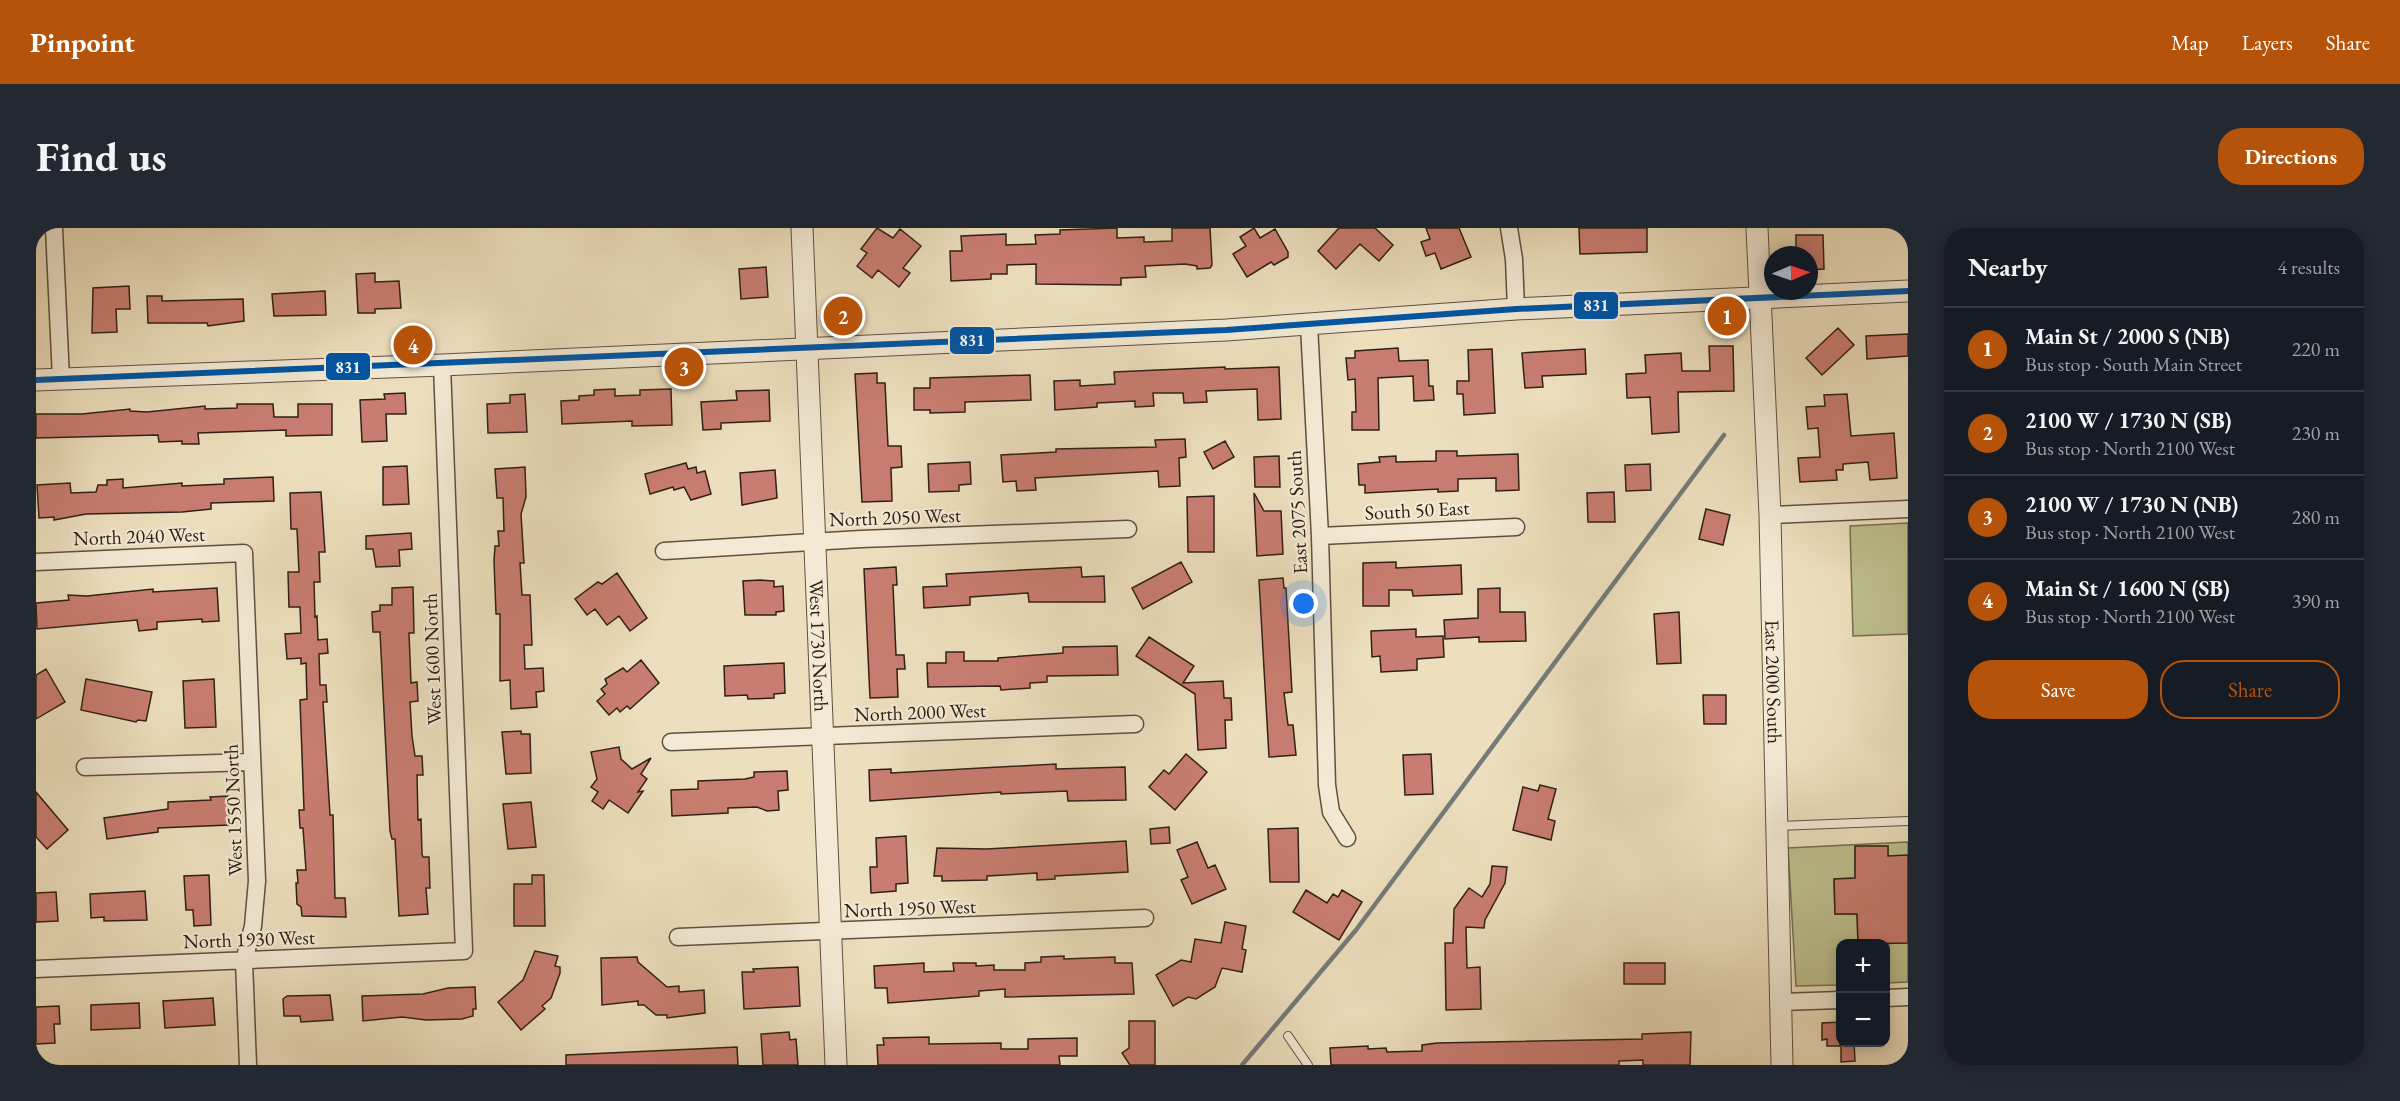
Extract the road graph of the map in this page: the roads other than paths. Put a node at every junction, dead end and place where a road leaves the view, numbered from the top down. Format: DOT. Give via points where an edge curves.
graph roads {
  1 [pos="54,228"];
  2 [pos="802,228"];
  3 [pos="1509,228"];
  4 [pos="1757,228"];
  5 [pos="1908,291"];
  6 [pos="1759,299"];
  7 [pos="1516,309"];
  8 [pos="1309,325"];
  9 [pos="809,347"];
  10 [pos="442,365"];
  11 [pos="61,379"];
  12 [pos="36,380"];
  13 [pos="1908,509"];
  14 [pos="1770,515"];
  15 [pos="1516,527"];
  16 [pos="1128,530"];
  17 [pos="1320,536"];
  18 [pos="816,541"];
  19 [pos="664,550"];
  20 [pos="244,553"];
  21 [pos="36,562"];
  22 [pos="1135,724"];
  23 [pos="823,736"];
  24 [pos="670,742"];
  25 [pos="252,762"];
  26 [pos="85,767"];
  27 [pos="1908,821"];
  28 [pos="1778,826"];
  29 [pos="1347,838"];
  30 [pos="1144,918"];
  31 [pos="831,932"];
  32 [pos="678,937"];
  33 [pos="464,951"];
  34 [pos="244,961"];
  35 [pos="36,969"];
  36 [pos="1908,997"];
  37 [pos="1890,998"];
  38 [pos="1836,1000"];
  39 [pos="1781,1002"];
  40 [pos="1288,1036"];
  41 [pos="248,1065"];
  42 [pos="836,1065"];
  43 [pos="1308,1065"];
  44 [pos="1782,1065"];
  1 -- 11 [label="street"];
  2 -- 9 [label="street, West 1730 North"];
  3 -- 7 [label="street"];
  4 -- 6 [label="street, East 2000 South"];
  5 -- 6 [label="street"];
  6 -- 7 [label="street"];
  6 -- 14 [label="street, East 2000 South"];
  7 -- 8 [label="street"];
  8 -- 9 [label="street"];
  8 -- 17 [label="street, East 2075 South"];
  9 -- 10 [label="street"];
  9 -- 18 [label="street, West 1730 North"];
  10 -- 11 [label="street"];
  10 -- 33 [label="street, West 1600 North"];
  11 -- 12 [label="street"];
  13 -- 14 [label="street"];
  14 -- 28 [label="street, East 2000 South"];
  15 -- 17 [label="street, South 50 East"];
  16 -- 18 [label="street, North 2050 West"];
  17 -- 29 [label="street, East 2075 South" via="1327,785 1331,812"];
  18 -- 19 [label="street, North 2050 West"];
  18 -- 23 [label="street, West 1730 North"];
  20 -- 21 [label="street, North 2040 West"];
  20 -- 25 [label="street, West 1550 North"];
  22 -- 23 [label="street, North 2000 West"];
  23 -- 24 [label="street, North 2000 West"];
  23 -- 31 [label="street, West 1730 North"];
  25 -- 26 [label="street"];
  25 -- 34 [label="street, West 1550 North" via="257,881 253,926"];
  27 -- 28 [label="lane"];
  28 -- 39 [label="street, East 2000 South"];
  30 -- 31 [label="street, North 1950 West"];
  31 -- 32 [label="street, North 1950 West"];
  31 -- 42 [label="street, West 1730 North"];
  33 -- 34 [label="street, North 1930 West"];
  34 -- 35 [label="street, North 1930 West"];
  34 -- 41 [label="street, West 1550 North"];
  36 -- 37 [label="street"];
  38 -- 39 [label="street"];
  39 -- 44 [label="street, East 2000 South"];
  40 -- 43 [label="lane"];
}
